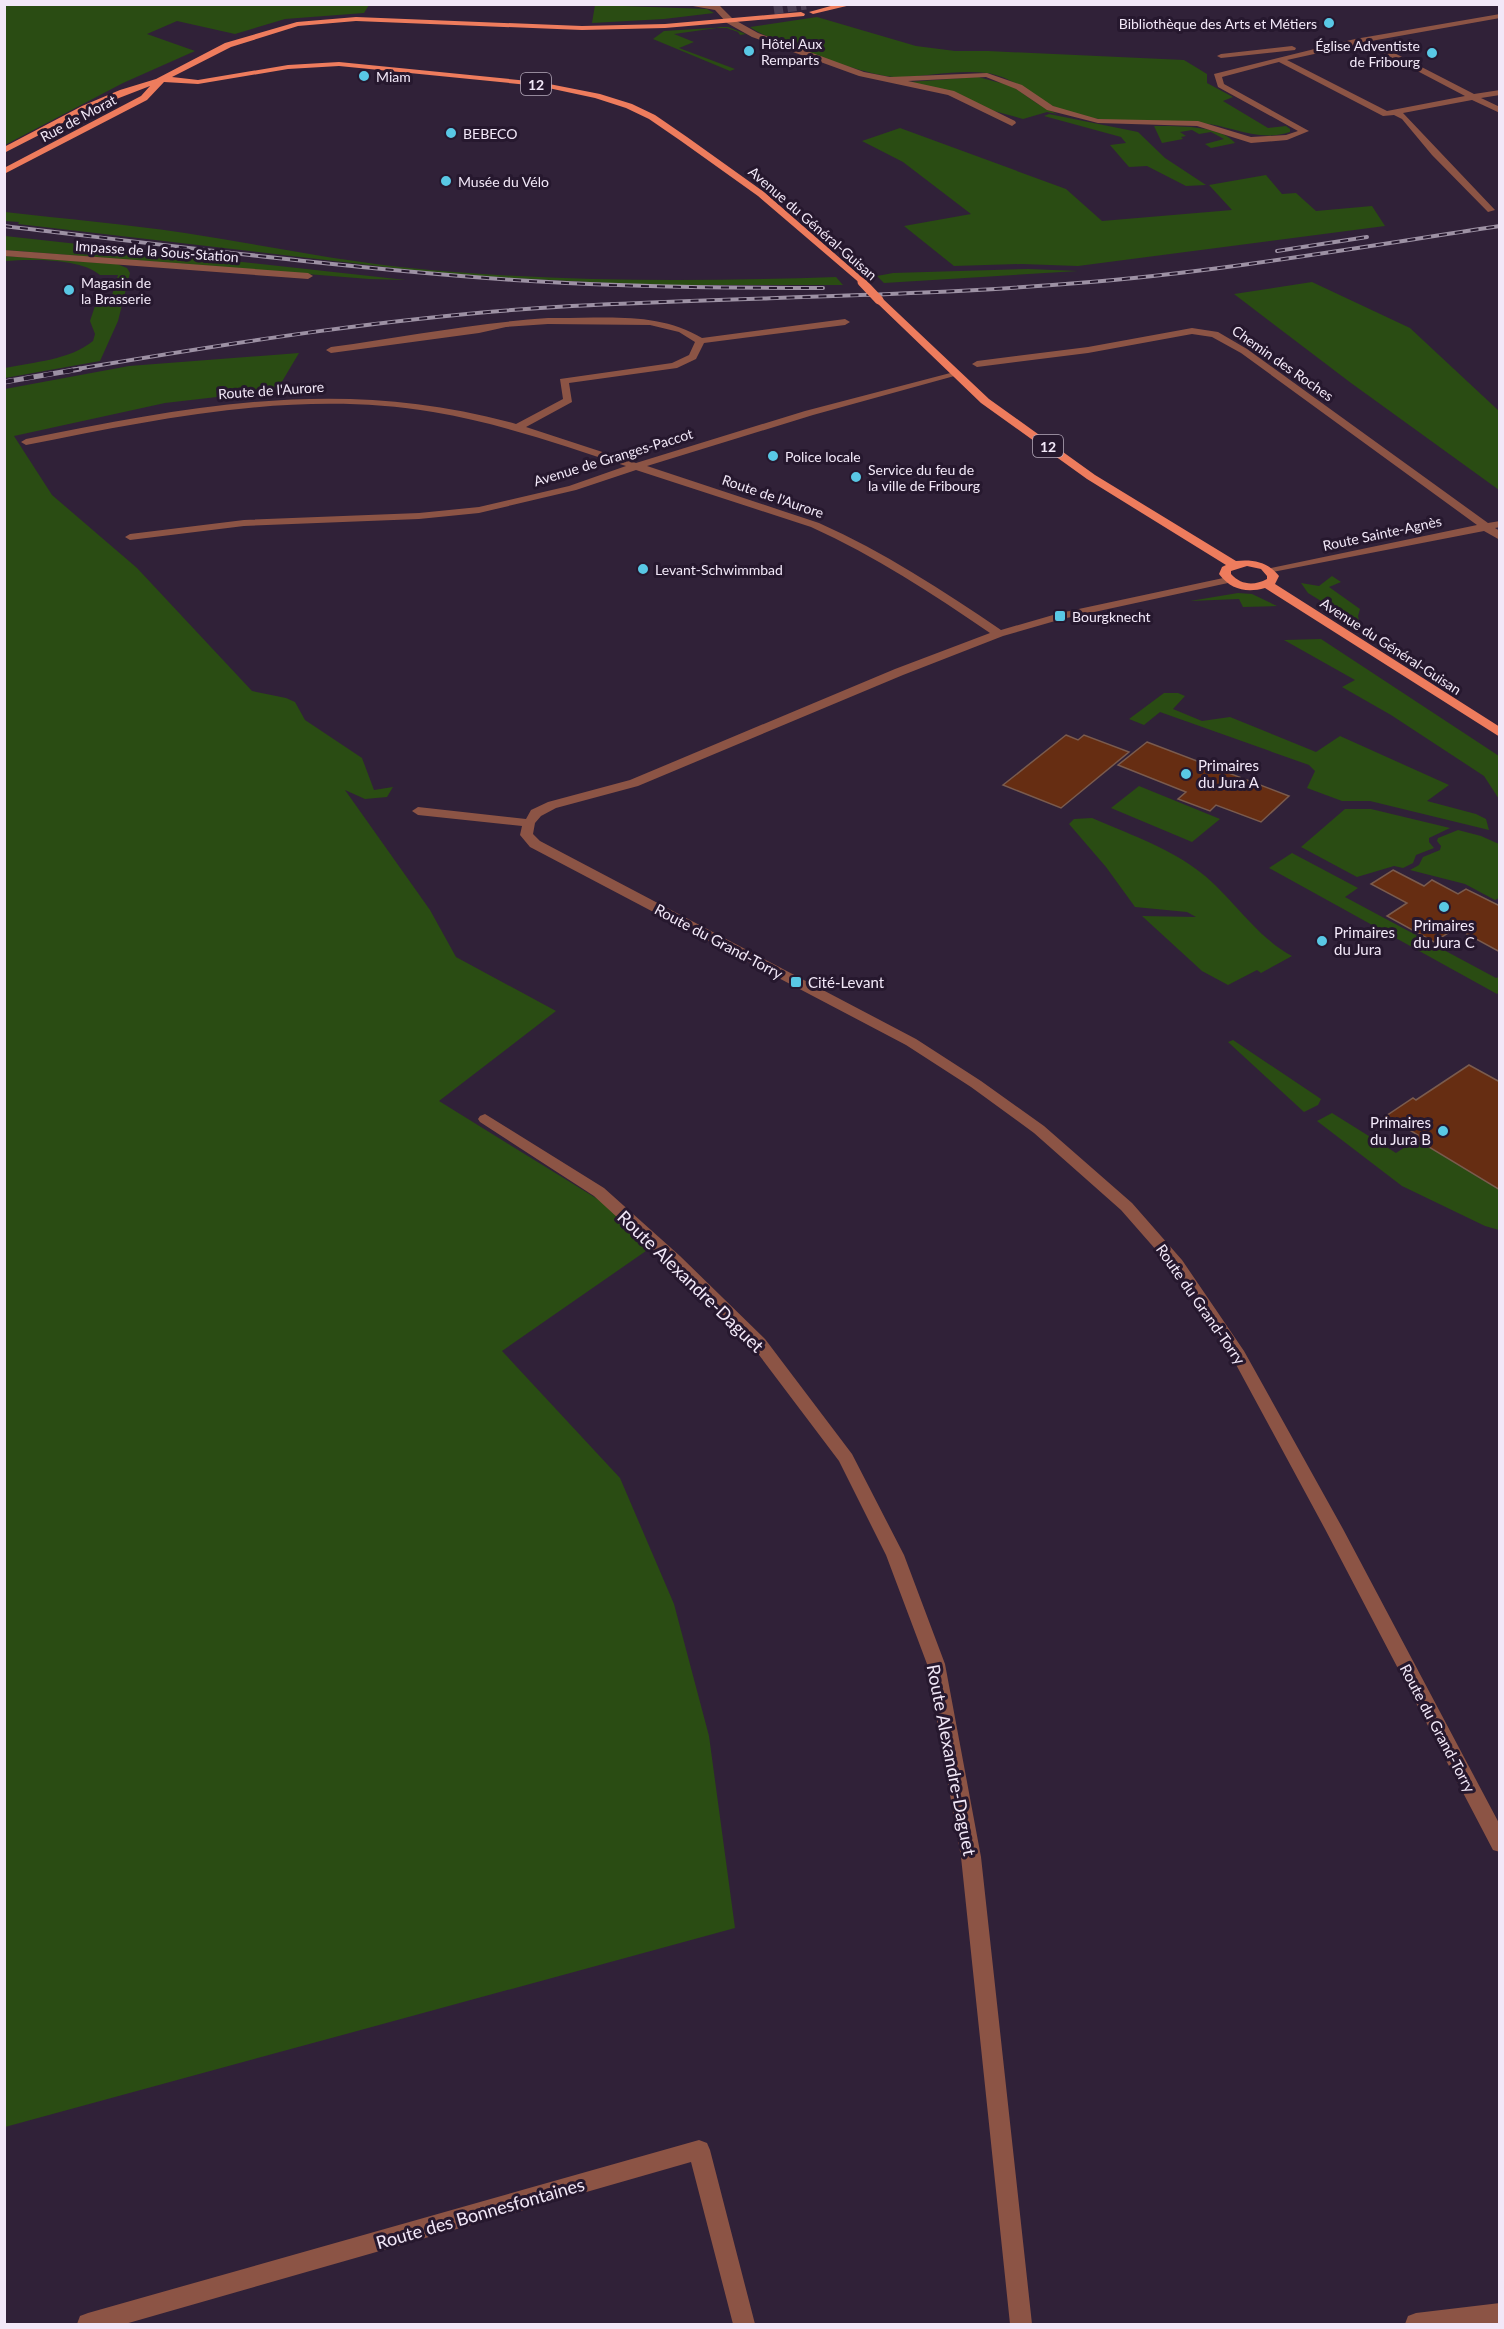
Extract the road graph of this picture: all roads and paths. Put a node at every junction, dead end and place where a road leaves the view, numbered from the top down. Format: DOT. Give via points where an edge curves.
graph roads {
  1 [pos="685,4"];
  2 [pos="852,4"];
  3 [pos="810,7"];
  4 [pos="774,10"];
  5 [pos="801,14"];
  6 [pos="1500,16"];
  7 [pos="733,19"];
  8 [pos="1364,41"];
  9 [pos="1221,56"];
  10 [pos="1280,59"];
  11 [pos="161,80"];
  12 [pos="887,80"];
  13 [pos="1500,92"];
  14 [pos="1471,96"];
  15 [pos="1500,111"];
  16 [pos="1395,112"];
  17 [pos="1012,123"];
  18 [pos="4,151"];
  19 [pos="4,162"];
  20 [pos="4,172"];
  21 [pos="1491,210"];
  22 [pos="4,253"];
  23 [pos="308,276"];
  24 [pos="845,322"];
  25 [pos="700,341"];
  26 [pos="332,350"];
  27 [pos="977,364"];
  28 [pos="954,373"];
  29 [pos="518,427"];
  30 [pos="26,442"];
  31 [pos="636,466"];
  32 [pos="1500,524"];
  33 [pos="1485,527"];
  34 [pos="130,537"];
  35 [pos="1500,537"];
  36 [pos="1234,565"];
  37 [pos="1271,572"];
  38 [pos="1228,580"];
  39 [pos="1267,584"];
  40 [pos="999,634"];
  41 [pos="1500,733"];
  42 [pos="418,811"];
  43 [pos="529,823"];
  44 [pos="485,1119"];
  45 [pos="1500,1844"];
  46 [pos="1500,2314"];
  47 [pos="88,2325"];
  48 [pos="744,2325"];
  49 [pos="1021,2325"];
  50 [pos="1416,2325"];
  1 -- 7 [label="street" via="717,8"];
  2 -- 3 [label="main road"];
  4 -- 7 [label="main road"];
  5 -- 7 [label="main road"];
  6 -- 8 [label="street"];
  7 -- 11 [label="main road, Rue de Morat" via="582,28 337,20 297,24 241,39"];
  7 -- 12 [label="street" via="741,29 765,39"];
  8 -- 9 [label="street"];
  8 -- 10 [label="street"];
  8 -- 14 [label="street"];
  10 -- 12 [label="street" via="1217,76 1221,85 1305,131 1260,140 1198,124 1119,123 1067,114 1050,108 1019,87 987,75"];
  10 -- 16 [label="street" via="1386,114"];
  11 -- 18 [label="main road, Rue de Morat" via="85,108"];
  11 -- 19 [label="main road"];
  11 -- 20 [label="main road, Rue de Morat" via="144,98"];
  11 -- 28 [label="main road, Avenue du Général-Guisan / 12, bridge" via="198,82 288,67 339,64 550,86 629,106 684,139 761,194 862,282"];
  12 -- 17 [label="street" via="951,93"];
  13 -- 14 [label="street"];
  14 -- 15 [label="street"];
  14 -- 16 [label="street"];
  16 -- 21 [label="street" via="1405,117"];
  22 -- 23 [label="street, Impasse de la Sous-Station"];
  24 -- 25 [label="street"];
  25 -- 26 [label="street" via="682,330 650,322 548,321"];
  25 -- 29 [label="street" via="693,357 674,366 564,381 568,400"];
  27 -- 33 [label="street, Chemin des Roches" via="1088,350 1192,331 1215,334 1244,351"];
  28 -- 31 [label="street, Avenue de Granges-Paccot"];
  28 -- 36 [label="main road, Avenue du Général-Guisan / 12" via="985,401 1091,477"];
  29 -- 30 [label="street, Route de l'Aurore" via="429,408 342,401 284,402 153,418"];
  29 -- 31 [label="street, Route de l'Aurore"];
  31 -- 34 [label="street, Avenue de Granges-Paccot" via="572,488 478,510 244,523"];
  31 -- 40 [label="street, Route de l'Aurore" via="851,540 907,571"];
  32 -- 33 [label="street, Route Sainte-Agnès"];
  33 -- 35 [label="street, Chemin des Roches"];
  33 -- 37 [label="street, Route Sainte-Agnès"];
  36 -- 37 [label="main road" via="1257,565"];
  36 -- 38 [label="main road" via="1226,569"];
  37 -- 39 [label="main road" via="1273,576"];
  38 -- 39 [label="main road" via="1250,587"];
  38 -- 40 [label="street" via="1060,616"];
  39 -- 41 [label="main road, Avenue du Général-Guisan"];
  40 -- 43 [label="street" via="634,783 552,805 536,813"];
  42 -- 43 [label="street"];
  43 -- 45 [label="street, Route du Grand-Torry" via="526,835 535,844 954,1068 1077,1162 1153,1236 1203,1301 1255,1382"];
  44 -- 49 [label="street, Route Alexandre-Daguet" via="599,1192 759,1343 846,1458 895,1555 936,1664 971,1857"];
  46 -- 50 [label="street"];
  47 -- 48 [label="street, Route des Bonnesfontaines" via="699,2150"];
}
